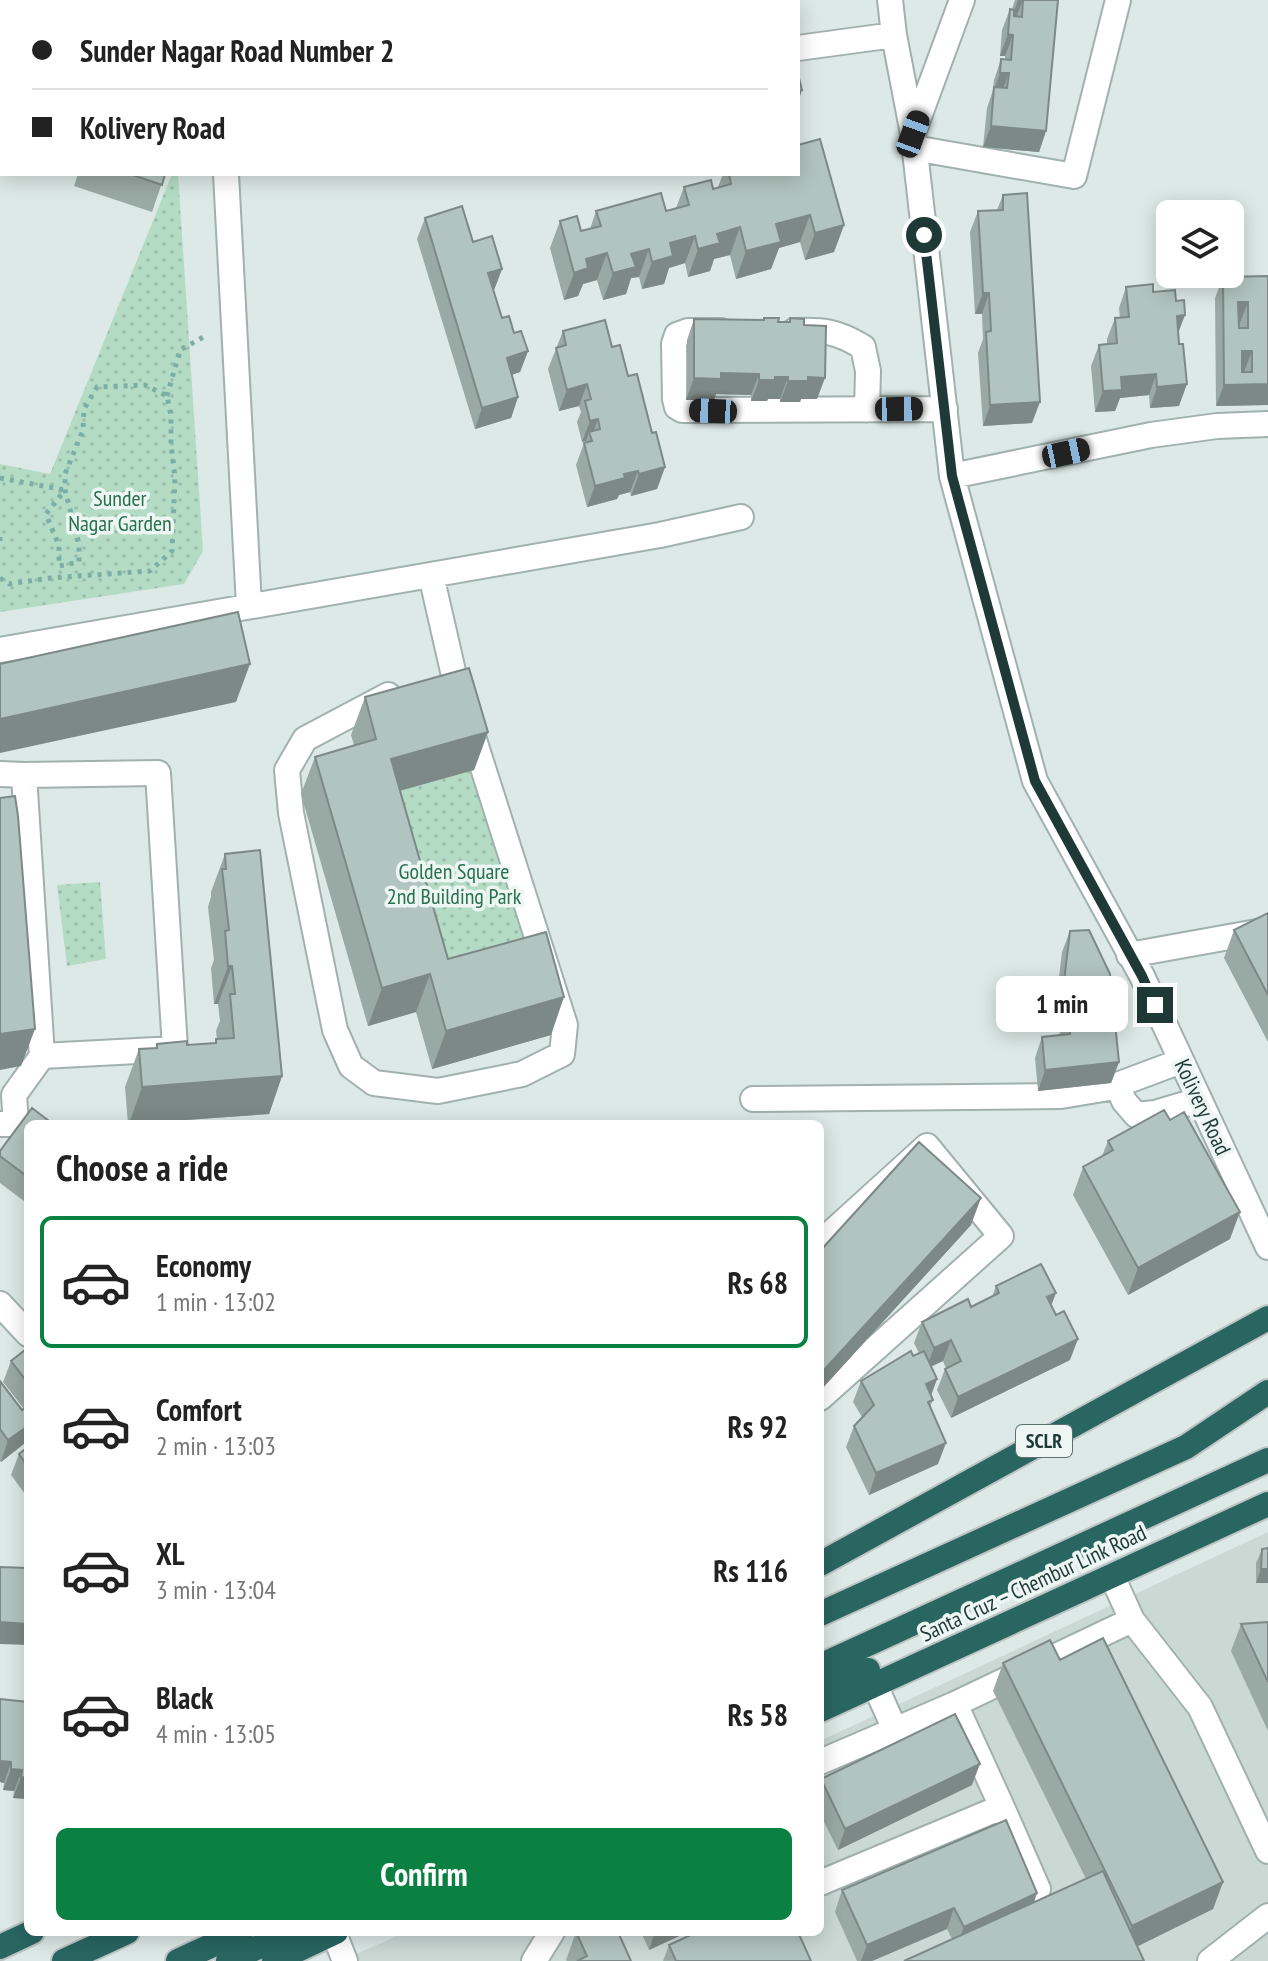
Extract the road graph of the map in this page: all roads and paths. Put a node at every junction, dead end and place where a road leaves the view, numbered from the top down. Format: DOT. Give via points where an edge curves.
graph roads {
  1 [pos="890,0"];
  2 [pos="962,0"];
  3 [pos="1118,0"];
  4 [pos="894,35"];
  5 [pos="800,48"];
  6 [pos="913,141"];
  7 [pos="226,176"];
  8 [pos="233,321"];
  9 [pos="167,396"];
  10 [pos="945,409"];
  11 [pos="867,410"];
  12 [pos="1268,424"];
  13 [pos="952,476"];
  14 [pos="0,478"];
  15 [pos="65,490"];
  16 [pos="741,517"];
  17 [pos="431,575"];
  18 [pos="0,578"];
  19 [pos="249,606"];
  20 [pos="0,650"];
  21 [pos="455,680"];
  22 [pos="12,774"];
  23 [pos="1268,930"];
  24 [pos="1129,955"];
  25 [pos="42,1056"];
  26 [pos="1181,1061"];
  27 [pos="1117,1085"];
  28 [pos="7,1095"];
  29 [pos="753,1099"];
  30 [pos="1199,1100"];
  31 [pos="8,1124"];
  32 [pos="824,1239"];
  33 [pos="1268,1247"];
  34 [pos="0,1304"];
  35 [pos="1268,1318"];
  36 [pos="24,1330"];
  37 [pos="1268,1392"];
  38 [pos="824,1394"];
  39 [pos="1268,1409"];
  40 [pos="1186,1447"];
  41 [pos="1268,1460"];
  42 [pos="1185,1498"];
  43 [pos="1268,1504"];
  44 [pos="824,1562"];
  45 [pos="1112,1576"];
  46 [pos="824,1612"];
  47 [pos="1132,1620"];
  48 [pos="824,1664"];
  49 [pos="875,1685"];
  50 [pos="824,1689"];
  51 [pos="955,1704"];
  52 [pos="824,1708"];
  53 [pos="895,1730"];
  54 [pos="824,1760"];
  55 [pos="1002,1807"];
  56 [pos="1268,1851"];
  57 [pos="824,1881"];
  58 [pos="1038,1889"];
  59 [pos="1268,1916"];
  60 [pos="24,1936"];
  61 [pos="118,1936"];
  62 [pos="232,1936"];
  63 [pos="282,1936"];
  64 [pos="327,1936"];
  65 [pos="336,1936"];
  66 [pos="550,1936"];
  67 [pos="0,1947"];
  68 [pos="64,1961"];
  69 [pos="178,1961"];
  70 [pos="228,1961"];
  71 [pos="274,1961"];
  72 [pos="345,1961"];
  73 [pos="534,1961"];
  74 [pos="1210,1961"];
  1 -- 4 [label="street, Kolivery Road"];
  2 -- 6 [label="street"];
  3 -- 6 [label="street" via="1074,176"];
  4 -- 5 [label="street"];
  4 -- 6 [label="street, Kolivery Road"];
  6 -- 10 [label="street, Kolivery Road"];
  7 -- 8 [label="street"];
  8 -- 9 [label="path" via="180,350"];
  8 -- 19 [label="street"];
  9 -- 15 [label="path" via="145,385 97,387 84,409"];
  9 -- 18 [label="path" via="175,477 172,551 150,571 9,584"];
  10 -- 11 [label="street"];
  10 -- 13 [label="street, Kolivery Road"];
  11 -- 11 [label="street" via="682,410 675,399 677,335 825,330 844,336 863,347"];
  12 -- 13 [label="street" via="1151,435"];
  13 -- 24 [label="street, Kolivery Road" via="1035,781"];
  14 -- 15 [label="path"];
  15 -- 15 [label="path" via="79,562 59,566 59,546 46,514"];
  16 -- 17 [label="street"];
  17 -- 19 [label="street"];
  17 -- 21 [label="street"];
  19 -- 20 [label="street"];
  21 -- 21 [label="street" via="388,695 305,739 287,770 335,1030 351,1066 374,1083 438,1091 522,1074 562,1054 565,1025"];
  22 -- 25 [label="street"];
  22 -- 25 [label="street" via="158,773 175,1049"];
  23 -- 24 [label="street"];
  24 -- 26 [label="street, Kolivery Road"];
  25 -- 28 [label="street"];
  26 -- 27 [label="street"];
  26 -- 30 [label="street, Kolivery Road"];
  27 -- 29 [label="street" via="1061,1096"];
  27 -- 30 [label="street" via="1136,1115"];
  28 -- 31 [label="street"];
  30 -- 33 [label="street, Kolivery Road"];
  32 -- 38 [label="street" via="927,1146 1001,1236"];
  34 -- 36 [label="street"];
  35 -- 44 [label="highway, SCLR"];
  37 -- 40 [label="highway"];
  39 -- 40 [label="highway"];
  40 -- 46 [label="highway"];
  41 -- 42 [label="highway"];
  42 -- 48 [label="highway"];
  42 -- 50 [label="highway" via="1178,1527"];
  43 -- 45 [label="highway, Santa Cruz – Chembur Link Road"];
  45 -- 47 [label="street"];
  45 -- 49 [label="highway, Santa Cruz – Chembur Link Road"];
  47 -- 51 [label="street"];
  47 -- 56 [label="street" via="1200,1707"];
  49 -- 52 [label="highway, Santa Cruz – Chembur Link Road"];
  49 -- 53 [label="street"];
  51 -- 53 [label="street"];
  51 -- 55 [label="street"];
  53 -- 54 [label="street"];
  55 -- 57 [label="street"];
  55 -- 58 [label="street"];
  59 -- 74 [label="street"];
  60 -- 67 [label="highway"];
  61 -- 68 [label="highway"];
  62 -- 69 [label="highway"];
  63 -- 70 [label="highway"];
  64 -- 71 [label="highway"];
  65 -- 72 [label="street"];
  66 -- 73 [label="street"];
}
